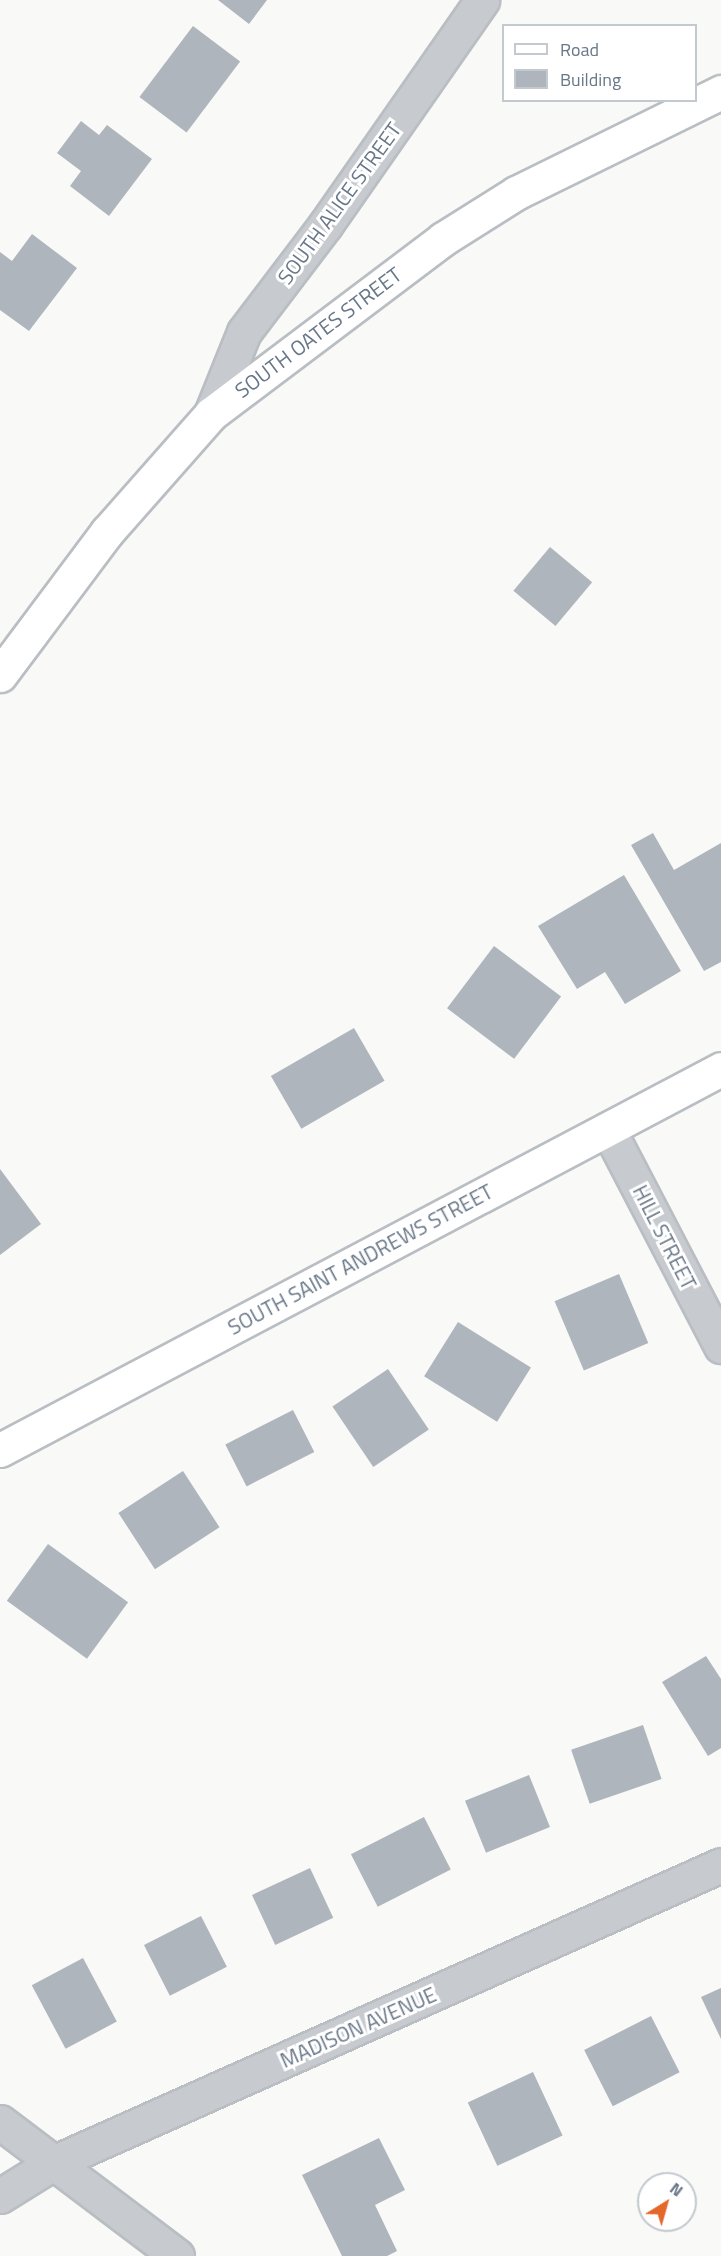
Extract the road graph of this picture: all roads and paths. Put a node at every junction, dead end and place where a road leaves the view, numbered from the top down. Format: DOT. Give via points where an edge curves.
graph roads {
  1 [pos="482,0"];
  2 [pos="721,92"];
  3 [pos="211,414"];
  4 [pos="0,675"];
  5 [pos="721,1069"];
  6 [pos="608,1129"];
  7 [pos="721,1346"];
  8 [pos="0,1450"];
  9 [pos="721,1865"];
  10 [pos="0,2122"];
  11 [pos="53,2163"];
  12 [pos="0,2196"];
  13 [pos="177,2256"];
  1 -- 3 [label="street, SOUTH ALICE STREET" via="326,224 244,332"];
  2 -- 3 [label="main road, SOUTH OATES STREET" via="516,193 442,239"];
  3 -- 4 [label="main road, SOUTH OATES STREET" via="107,532"];
  5 -- 6 [label="main road, SOUTH SAINT ANDREWS STREET"];
  6 -- 7 [label="street, HILL STREET"];
  6 -- 8 [label="main road, SOUTH SAINT ANDREWS STREET"];
  9 -- 11 [label="street, MADISON AVENUE"];
  10 -- 11 [label="street"];
  11 -- 12 [label="street, MADISON AVENUE"];
  11 -- 13 [label="street"];
}
